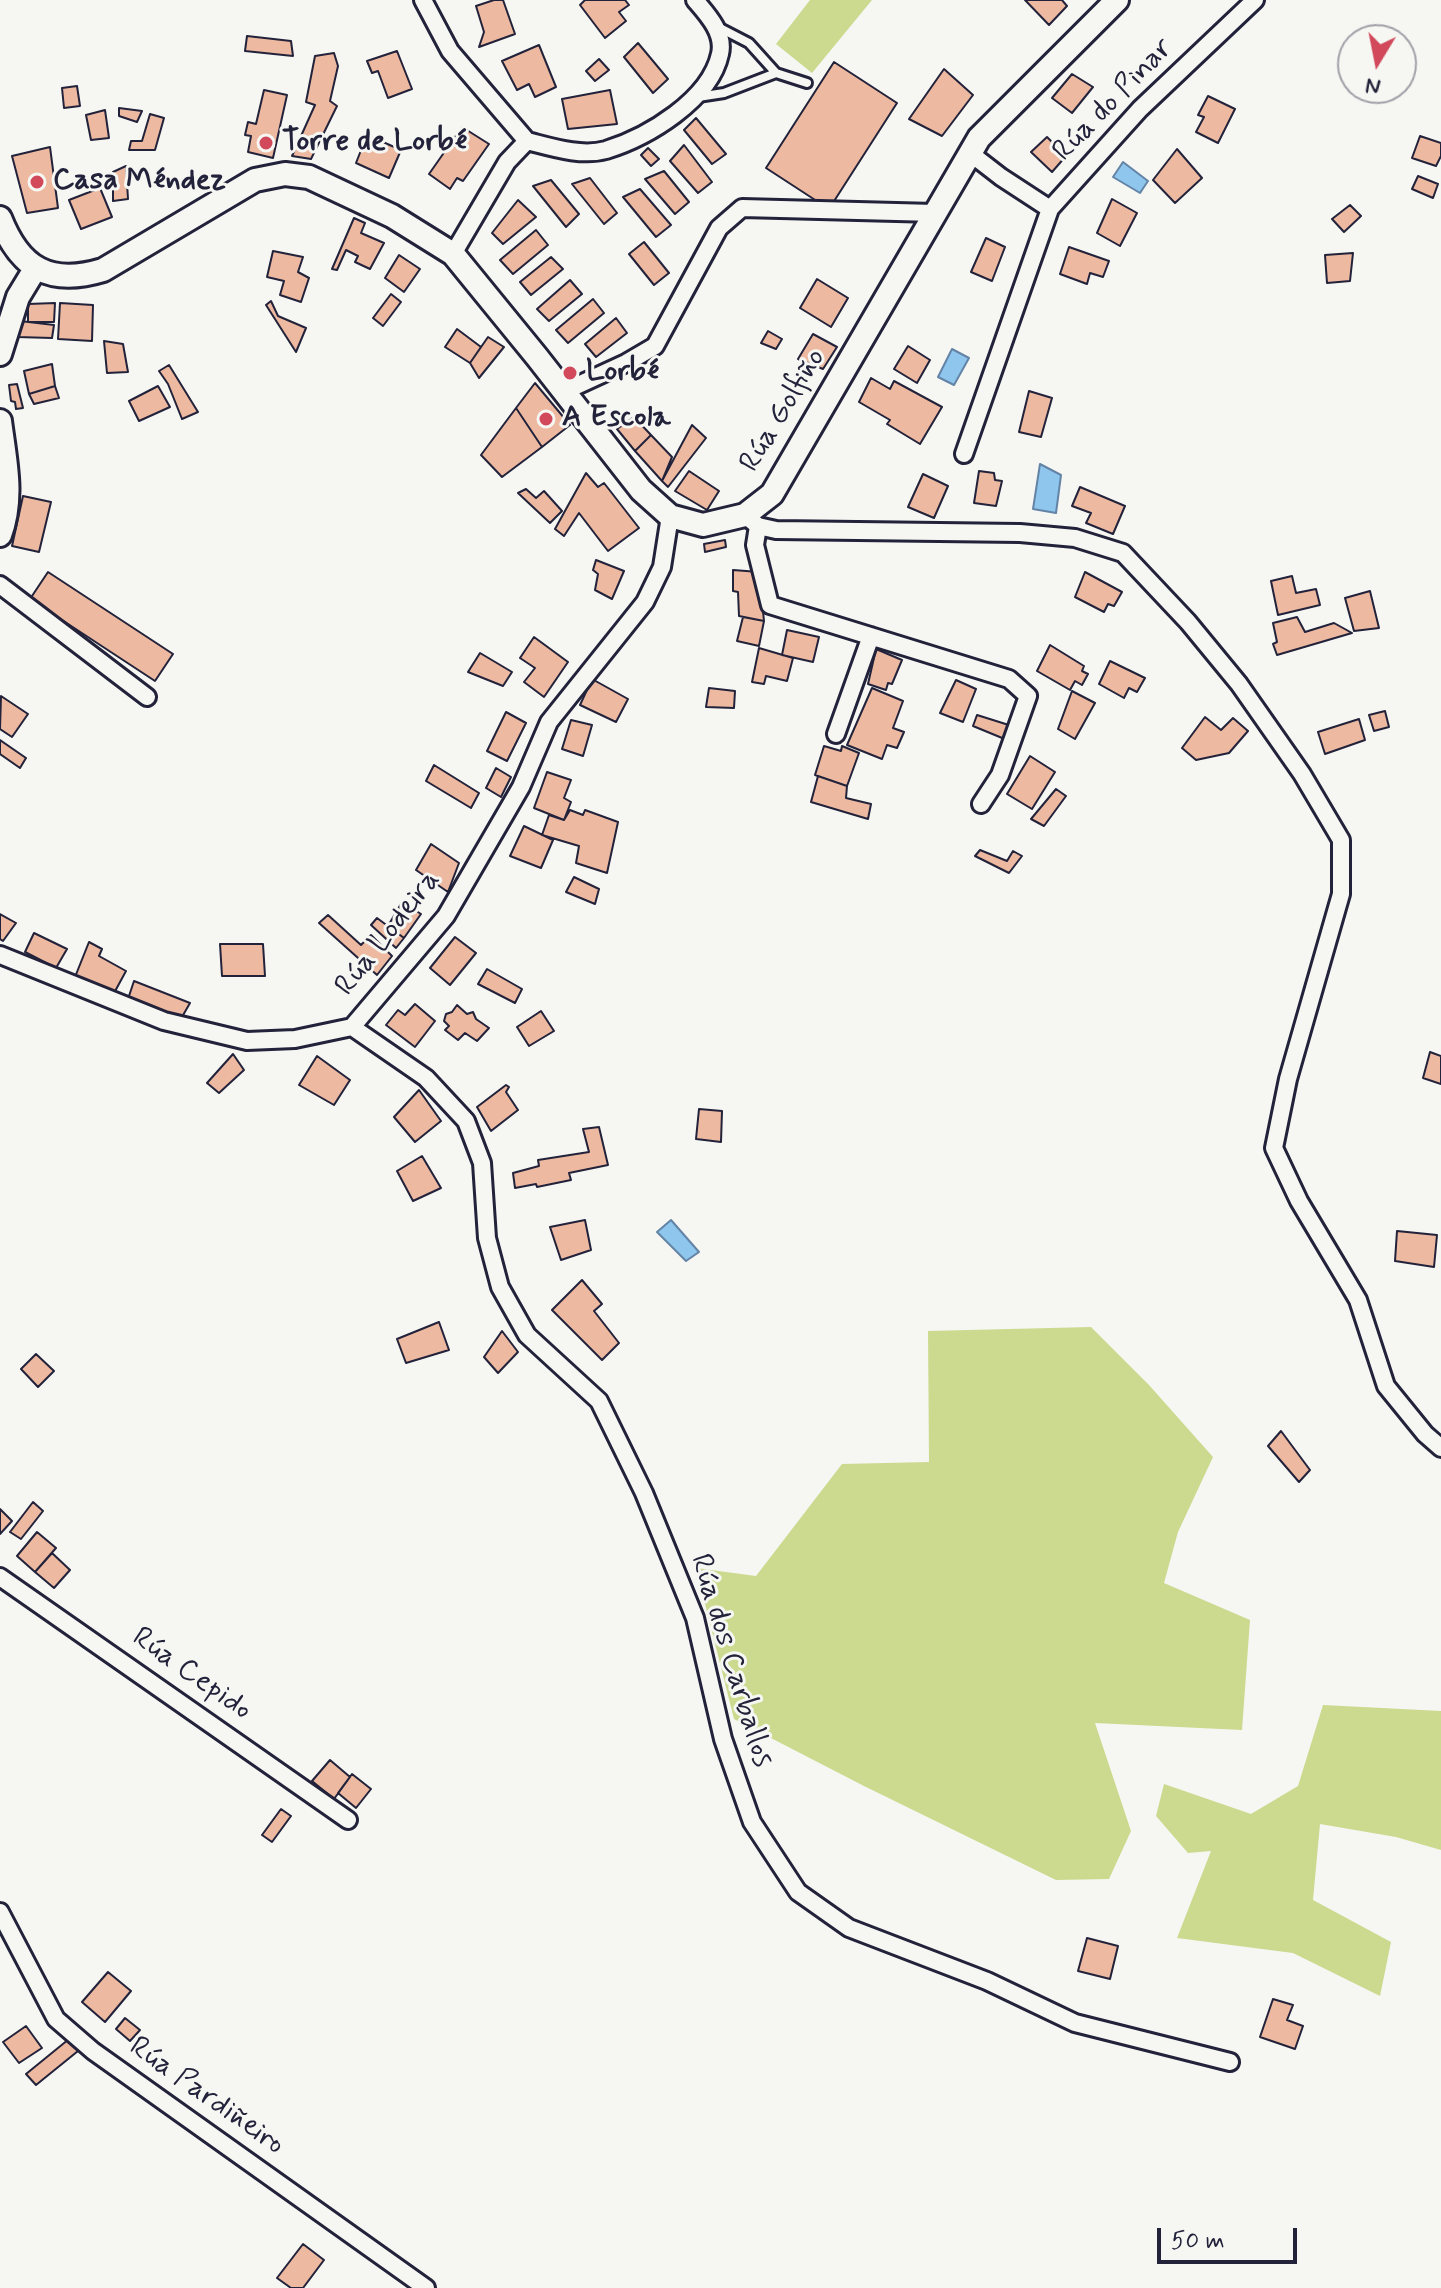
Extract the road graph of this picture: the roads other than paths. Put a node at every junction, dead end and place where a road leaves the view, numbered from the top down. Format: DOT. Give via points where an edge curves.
graph roads {
  1 [pos="423,0"];
  2 [pos="695,0"];
  3 [pos="1116,0"];
  4 [pos="1255,0"];
  5 [pos="717,27"];
  6 [pos="776,73"];
  7 [pos="807,83"];
  8 [pos="693,97"];
  9 [pos="527,141"];
  10 [pos="970,153"];
  11 [pos="1050,209"];
  12 [pos="935,213"];
  13 [pos="0,218"];
  14 [pos="453,254"];
  15 [pos="35,269"];
  16 [pos="0,354"];
  17 [pos="563,392"];
  18 [pos="0,421"];
  19 [pos="964,454"];
  20 [pos="670,516"];
  21 [pos="751,521"];
  22 [pos="0,535"];
  23 [pos="0,585"];
  24 [pos="871,636"];
  25 [pos="147,697"];
  26 [pos="836,734"];
  27 [pos="981,804"];
  28 [pos="0,955"];
  29 [pos="352,1027"];
  30 [pos="1441,1448"];
  31 [pos="0,1577"];
  32 [pos="348,1820"];
  33 [pos="0,1912"];
  34 [pos="1230,2062"];
  35 [pos="426,2288"];
  1 -- 9 [label="street" via="450,51"];
  2 -- 5 [label="street"];
  3 -- 10 [label="main road, Rúa Golfiño"];
  4 -- 11 [label="street, Rúa do Pinar" via="1140,109"];
  5 -- 6 [label="lane" via="749,43"];
  5 -- 8 [label="street" via="721,52"];
  6 -- 7 [label="lane"];
  6 -- 8 [label="lane" via="724,93"];
  8 -- 9 [label="street" via="677,115 604,151 567,151"];
  9 -- 14 [label="street" via="507,162"];
  10 -- 11 [label="street, Rúa do Pinar"];
  10 -- 12 [label="main road, Rúa Golfiño"];
  11 -- 19 [label="street, Rúa do Pinar"];
  12 -- 17 [label="street" via="742,208 719,228 655,346"];
  12 -- 21 [label="main road, Rúa Golfiño" via="772,494"];
  13 -- 15 [label="main road" via="21,258"];
  14 -- 15 [label="main road" via="392,216 309,177 285,174 255,180 103,270 67,276"];
  14 -- 17 [label="main road"];
  15 -- 16 [label="main road" via="18,297"];
  17 -- 20 [label="main road" via="641,490"];
  18 -- 22 [label="main road" via="8,495"];
  20 -- 21 [label="main road, Rúa Golfiño" via="703,525"];
  20 -- 29 [label="street, Rúa Lodeira" via="662,567 645,602 549,722 521,787 446,916"];
  21 -- 24 [label="street" via="770,605"];
  21 -- 30 [label="street" via="776,530 1020,533 1075,538 1123,553 1239,684 1341,840 1341,894 1288,1079 1274,1148 1358,1300 1386,1386"];
  23 -- 25 [label="street"];
  24 -- 26 [label="street"];
  24 -- 27 [label="street" via="1009,679 1028,696 1000,775"];
  28 -- 29 [label="street, Rúa Lodeira" via="164,1021 247,1041 295,1039"];
  29 -- 34 [label="street, Rúa dos Carballos" via="426,1078 466,1121 482,1163 487,1238 500,1287 527,1335 599,1401 695,1618 723,1739 752,1822 798,1892 849,1928 987,1981 1075,2023"];
  31 -- 32 [label="street, Rúa Cepido"];
  33 -- 35 [label="street, Rúa Pardiñeiro" via="56,2019 93,2051"];
}
